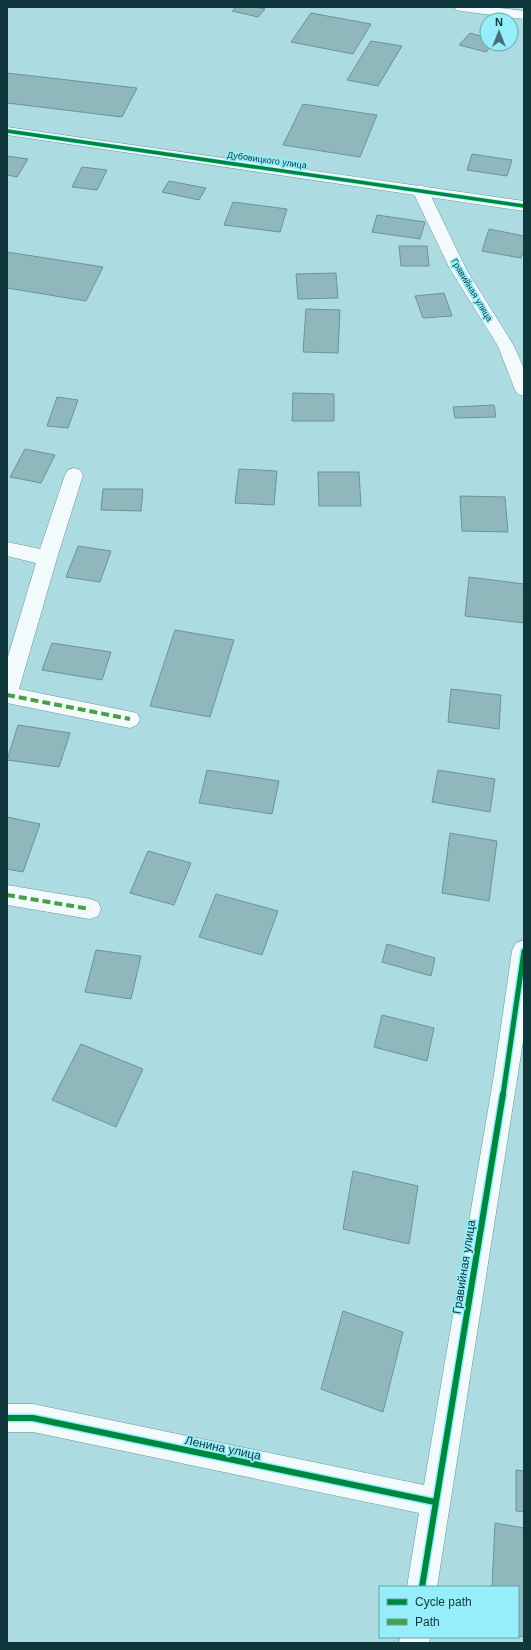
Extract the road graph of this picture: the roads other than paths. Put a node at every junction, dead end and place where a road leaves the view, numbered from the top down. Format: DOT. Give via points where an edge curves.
graph roads {
  1 [pos="461,7"];
  2 [pos="524,15"];
  3 [pos="7,131"];
  4 [pos="420,190"];
  5 [pos="524,206"];
  6 [pos="524,390"];
  7 [pos="74,475"];
  8 [pos="7,549"];
  9 [pos="47,558"];
  10 [pos="7,695"];
  11 [pos="130,719"];
  12 [pos="7,895"];
  13 [pos="90,909"];
  14 [pos="524,951"];
  15 [pos="7,1418"];
  16 [pos="435,1502"];
  17 [pos="422,1586"];
  1 -- 2 [label="street"];
  3 -- 4 [label="street, Дубовицкого улица"];
  4 -- 5 [label="street, Дубовицкого улица"];
  4 -- 6 [label="street, Гравийная улица" via="458,269 506,346"];
  7 -- 9 [label="street"];
  8 -- 9 [label="street"];
  9 -- 10 [label="street"];
  10 -- 11 [label="street"];
  12 -- 13 [label="street"];
  14 -- 16 [label="street, Гравийная улица" via="506,1075"];
  15 -- 16 [label="street, Ленина улица" via="33,1418"];
  16 -- 17 [label="street, Гравийная улица"];
}
